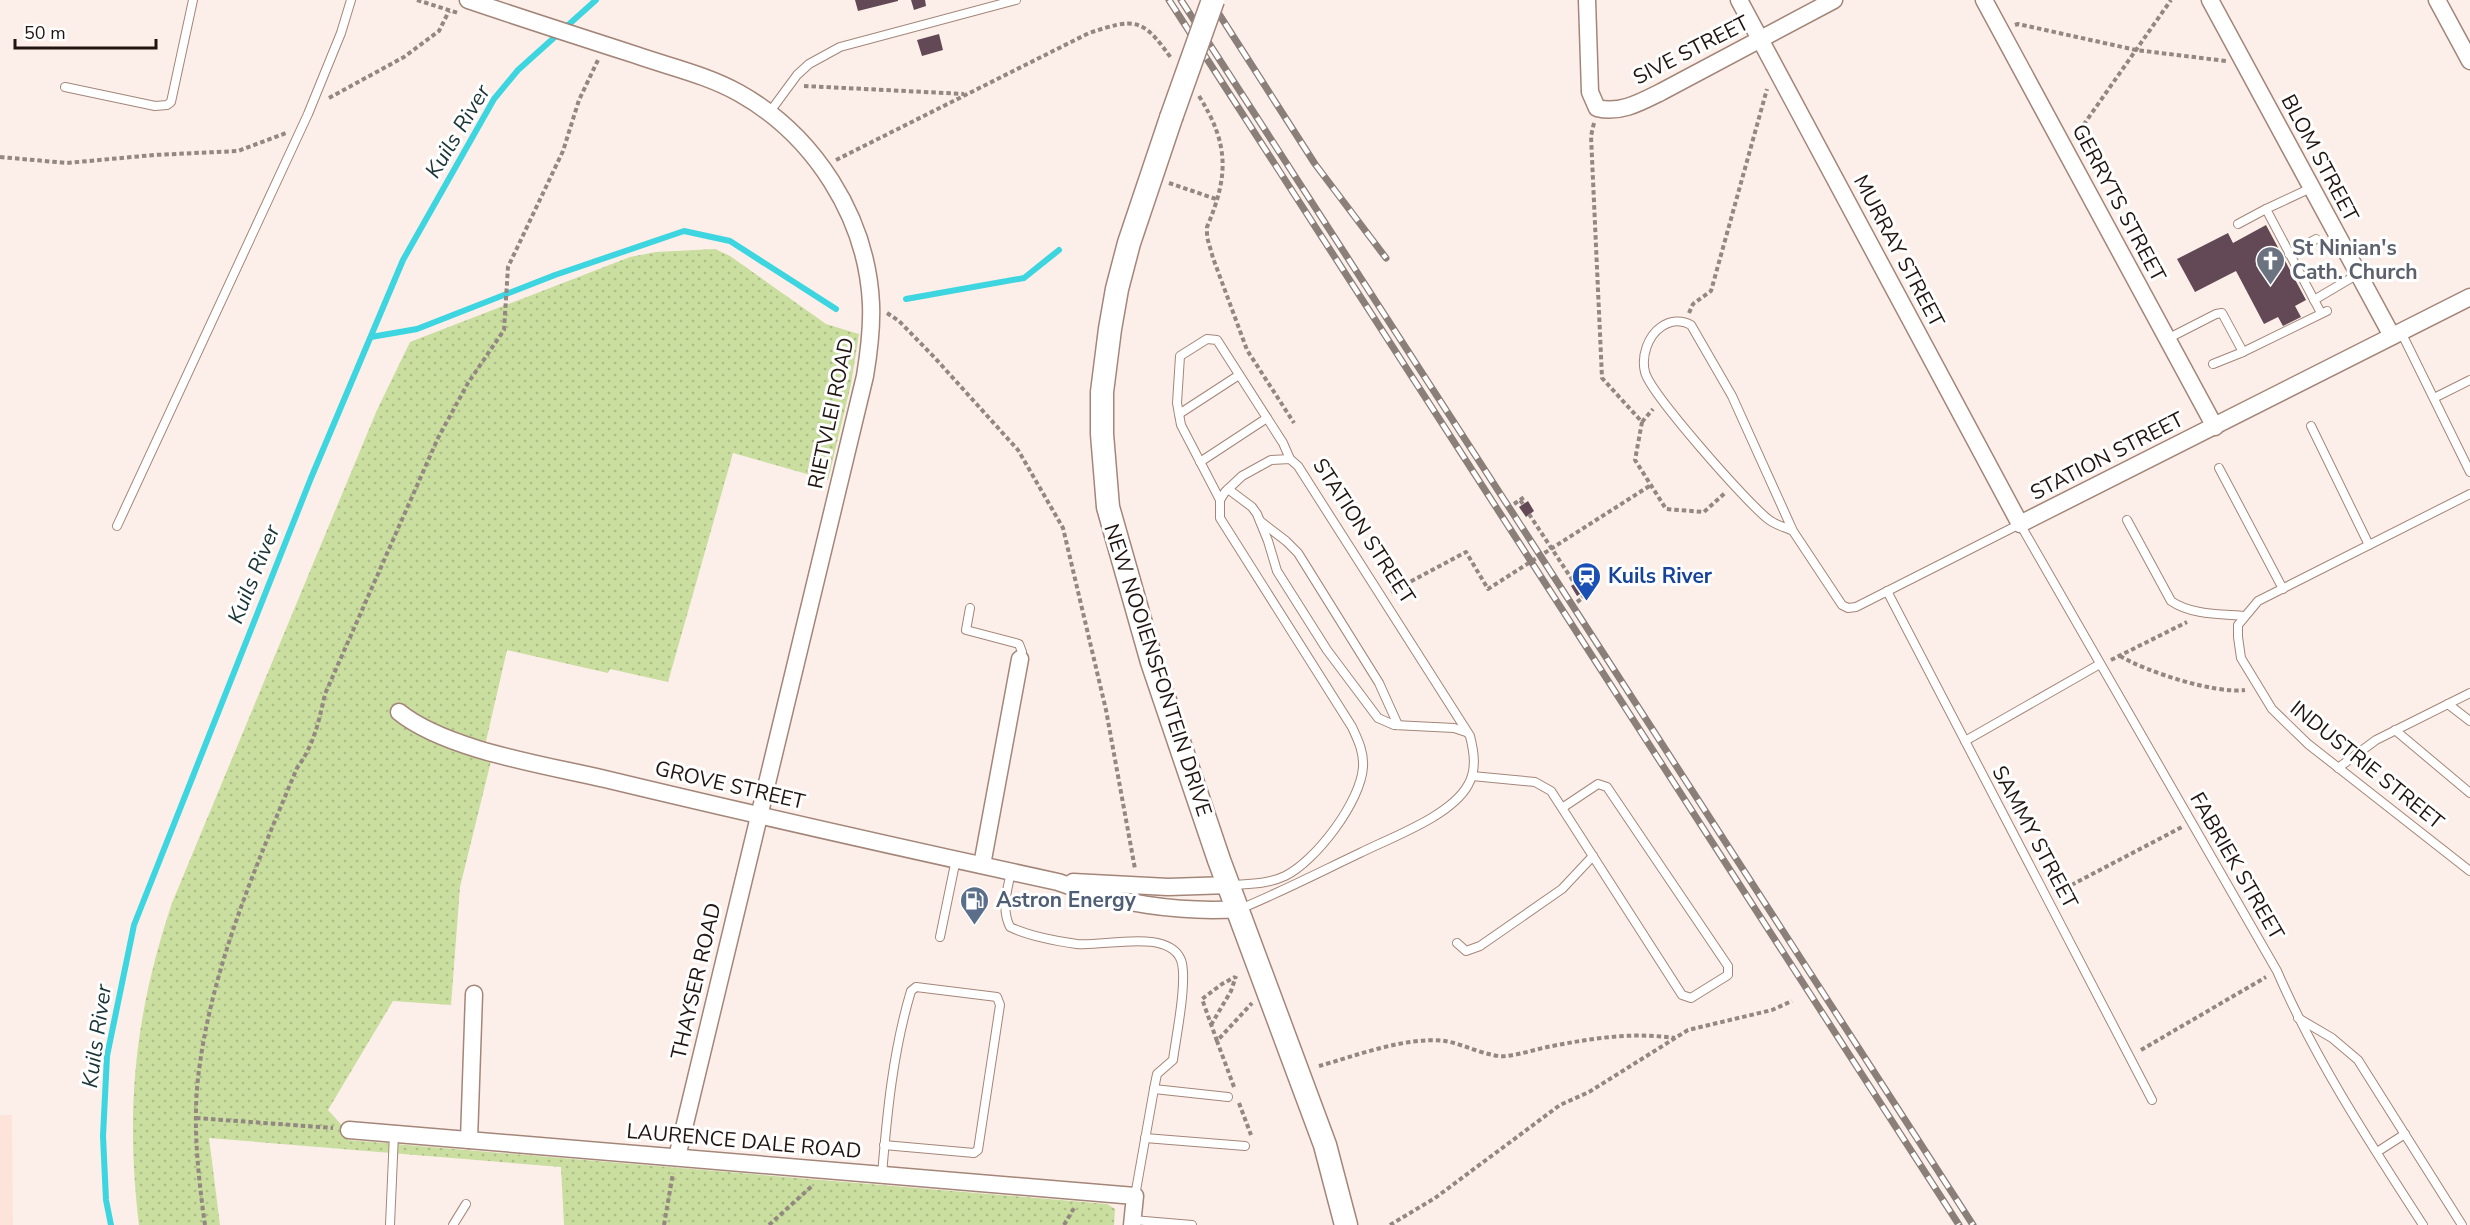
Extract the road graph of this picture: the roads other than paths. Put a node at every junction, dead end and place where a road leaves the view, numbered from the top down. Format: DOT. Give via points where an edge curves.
graph roads {
  1 [pos="193,0"];
  2 [pos="351,0"];
  3 [pos="1016,0"];
  4 [pos="1213,0"];
  5 [pos="1587,0"];
  6 [pos="1739,0"];
  7 [pos="1834,0"];
  8 [pos="1984,0"];
  9 [pos="2210,0"];
  10 [pos="2437,0"];
  11 [pos="474,1"];
  12 [pos="1760,40"];
  13 [pos="2470,61"];
  14 [pos="66,87"];
  15 [pos="769,113"];
  16 [pos="2311,188"];
  17 [pos="2266,209"];
  18 [pos="2238,224"];
  19 [pos="2316,239"];
  20 [pos="2289,254"];
  21 [pos="2358,274"];
  22 [pos="2470,297"];
  23 [pos="2314,300"];
  24 [pos="2397,334"];
  25 [pos="2167,339"];
  26 [pos="2243,352"];
  27 [pos="2213,364"];
  28 [pos="1239,375"];
  29 [pos="2470,380"];
  30 [pos="2434,398"];
  31 [pos="1179,414"];
  32 [pos="1267,418"];
  33 [pos="2311,426"];
  34 [pos="2215,427"];
  35 [pos="1290,459"];
  36 [pos="1200,462"];
  37 [pos="2219,468"];
  38 [pos="2470,472"];
  39 [pos="1228,489"];
  40 [pos="2470,494"];
  41 [pos="1220,500"];
  42 [pos="1260,520"];
  43 [pos="2127,520"];
  44 [pos="2020,524"];
  45 [pos="117,526"];
  46 [pos="1793,531"];
  47 [pos="2369,545"];
  48 [pos="2283,589"];
  49 [pos="1887,591"];
  50 [pos="970,608"];
  51 [pos="2244,616"];
  52 [pos="1020,659"];
  53 [pos="2100,664"];
  54 [pos="2470,693"];
  55 [pos="2448,704"];
  56 [pos="399,712"];
  57 [pos="2470,721"];
  58 [pos="1398,725"];
  59 [pos="2395,730"];
  60 [pos="1467,732"];
  61 [pos="1965,741"];
  62 [pos="2338,768"];
  63 [pos="1472,776"];
  64 [pos="2470,793"];
  65 [pos="1562,808"];
  66 [pos="758,816"];
  67 [pos="1593,856"];
  68 [pos="956,860"];
  69 [pos="982,865"];
  70 [pos="2470,871"];
  71 [pos="1011,872"];
  72 [pos="1058,882"];
  73 [pos="1230,885"];
  74 [pos="1239,909"];
  75 [pos="940,937"];
  76 [pos="1457,943"];
  77 [pos="474,994"];
  78 [pos="2298,1018"];
  79 [pos="1154,1089"];
  80 [pos="1228,1097"];
  81 [pos="2152,1100"];
  82 [pos="349,1130"];
  83 [pos="394,1134"];
  84 [pos="2405,1134"];
  85 [pos="1145,1138"];
  86 [pos="469,1140"];
  87 [pos="884,1145"];
  88 [pos="1245,1146"];
  89 [pos="2377,1152"];
  90 [pos="676,1157"];
  91 [pos="882,1175"];
  92 [pos="1135,1196"];
  93 [pos="466,1204"];
  94 [pos="1132,1222"];
  95 [pos="1173,1224"];
  96 [pos="390,1225"];
  97 [pos="453,1225"];
  98 [pos="1192,1225"];
  99 [pos="1346,1225"];
  100 [pos="2423,1225"];
  101 [pos="2462,1225"];
  1 -- 14 [label="lane" via="171,102 167,105 155,106"];
  2 -- 45 [label="lane" via="342,33 308,114"];
  3 -- 15 [label="lane" via="840,47 809,64"];
  4 -- 73 [label="street, NEW NOOIENSFONTEIN DRIVE, bridge" via="1129,243 1117,289 1103,381 1103,473 1115,539 1152,662"];
  5 -- 12 [label="street, SIVE STREET" via="1590,92 1597,108 1616,110 1632,106"];
  6 -- 12 [label="street, MURRAY STREET"];
  7 -- 12 [label="street, SIVE STREET"];
  8 -- 25 [label="street, GERRYTS STREET"];
  9 -- 16 [label="street, BLOM STREET"];
  10 -- 13 [label="street"];
  11 -- 15 [label="street, RIETVLEI ROAD" via="598,51 697,75 737,92"];
  12 -- 44 [label="street, MURRAY STREET"];
  15 -- 66 [label="street, RIETVLEI ROAD" via="814,157 841,198 860,243 871,304 865,376"];
  16 -- 17 [label="lane"];
  16 -- 21 [label="street, BLOM STREET"];
  17 -- 18 [label="lane"];
  17 -- 20 [label="lane"];
  19 -- 20 [label="lane"];
  20 -- 23 [label="lane"];
  21 -- 23 [label="lane"];
  21 -- 24 [label="street, BLOM STREET"];
  22 -- 24 [label="street, STATION STREET"];
  23 -- 26 [label="lane" via="2324,312"];
  24 -- 30 [label="lane"];
  24 -- 34 [label="street, STATION STREET"];
  25 -- 26 [label="lane" via="2222,313"];
  25 -- 34 [label="street, GERRYTS STREET"];
  26 -- 27 [label="lane"];
  28 -- 31 [label="lane"];
  28 -- 31 [label="lane" via="1217,340 1207,339 1185,351 1178,361"];
  28 -- 32 [label="lane"];
  29 -- 30 [label="lane"];
  30 -- 38 [label="lane"];
  31 -- 36 [label="lane"];
  32 -- 35 [label="lane"];
  32 -- 36 [label="lane"];
  33 -- 47 [label="lane"];
  34 -- 44 [label="street, STATION STREET"];
  35 -- 39 [label="lane, STATION STREET" via="1271,460"];
  35 -- 60 [label="lane, STATION STREET"];
  36 -- 41 [label="lane"];
  37 -- 48 [label="lane"];
  39 -- 41 [label="lane, STATION STREET"];
  39 -- 42 [label="lane" via="1252,507"];
  40 -- 47 [label="lane"];
  41 -- 73 [label="lane" via="1220,518 1352,727 1363,759 1361,783 1353,801 1308,860 1274,880"];
  42 -- 58 [label="lane" via="1298,553 1379,682"];
  42 -- 58 [label="lane" via="1277,571 1327,650 1377,718"];
  43 -- 51 [label="lane" via="2171,601 2183,608"];
  44 -- 49 [label="lane, STATION STREET"];
  44 -- 53 [label="lane, FABRIEK STREET"];
  46 -- 46 [label="lane, STATION STREET" via="1769,520 1744,495 1648,381 1644,358 1660,327 1679,321 1691,325 1732,396"];
  46 -- 49 [label="lane, STATION STREET" via="1848,608"];
  47 -- 48 [label="lane"];
  48 -- 51 [label="lane" via="2258,601"];
  49 -- 61 [label="lane, SAMMY STREET"];
  50 -- 52 [label="lane" via="966,630 1019,644"];
  51 -- 62 [label="lane, INDUSTRIE STREET" via="2238,625 2241,658 2258,688 2271,709"];
  52 -- 69 [label="street"];
  53 -- 61 [label="lane"];
  53 -- 78 [label="lane, FABRIEK STREET" via="2277,971"];
  54 -- 55 [label="lane"];
  55 -- 57 [label="lane"];
  55 -- 59 [label="lane"];
  56 -- 66 [label="street, GROVE STREET" via="414,724 464,745"];
  58 -- 60 [label="lane"];
  59 -- 62 [label="lane"];
  59 -- 64 [label="lane"];
  60 -- 63 [label="lane, STATION STREET" via="1474,753"];
  61 -- 81 [label="lane, SAMMY STREET"];
  62 -- 70 [label="lane, INDUSTRIE STREET"];
  63 -- 65 [label="lane" via="1535,782 1551,791"];
  63 -- 74 [label="lane" via="1460,796 1441,811"];
  65 -- 67 [label="lane"];
  65 -- 67 [label="lane" via="1598,784 1607,787 1728,966 1728,975 1691,998 1682,995"];
  66 -- 68 [label="street, GROVE STREET"];
  66 -- 90 [label="street, THAYSER ROAD"];
  67 -- 76 [label="lane" via="1562,889 1480,946 1466,951"];
  68 -- 69 [label="street, GROVE STREET"];
  68 -- 75 [label="lane"];
  69 -- 71 [label="street, GROVE STREET"];
  71 -- 72 [label="street, GROVE STREET"];
  71 -- 79 [label="lane" via="1005,903 1010,927 1077,944 1153,942 1170,947 1180,957 1183,980 1173,1060 1157,1074"];
  72 -- 73 [label="street, GROVE STREET" via="1168,887"];
  72 -- 74 [label="street, GROVE STREET" via="1132,902 1209,911"];
  73 -- 74 [label="street, NEW NOOIENSFONTEIN DRIVE"];
  74 -- 99 [label="street, NEW NOOIENSFONTEIN DRIVE" via="1325,1145"];
  77 -- 86 [label="street"];
  78 -- 84 [label="lane" via="2332,1038 2358,1060"];
  78 -- 89 [label="lane, FABRIEK STREET"];
  79 -- 80 [label="lane"];
  79 -- 85 [label="lane"];
  82 -- 83 [label="street, LAURENCE DALE ROAD"];
  83 -- 86 [label="street, LAURENCE DALE ROAD"];
  83 -- 96 [label="lane"];
  84 -- 89 [label="lane"];
  84 -- 101 [label="lane"];
  85 -- 88 [label="lane"];
  85 -- 92 [label="lane"];
  86 -- 90 [label="street, LAURENCE DALE ROAD"];
  87 -- 87 [label="lane" via="887,1105 911,992 916,987 997,997 1000,1005 978,1150 974,1153"];
  87 -- 91 [label="lane"];
  89 -- 100 [label="lane, FABRIEK STREET"];
  90 -- 91 [label="street, LAURENCE DALE ROAD"];
  91 -- 92 [label="street, LAURENCE DALE ROAD"];
  92 -- 94 [label="street"];
  93 -- 97 [label="lane"];
  94 -- 95 [label="lane"];
  95 -- 98 [label="lane"];
}
